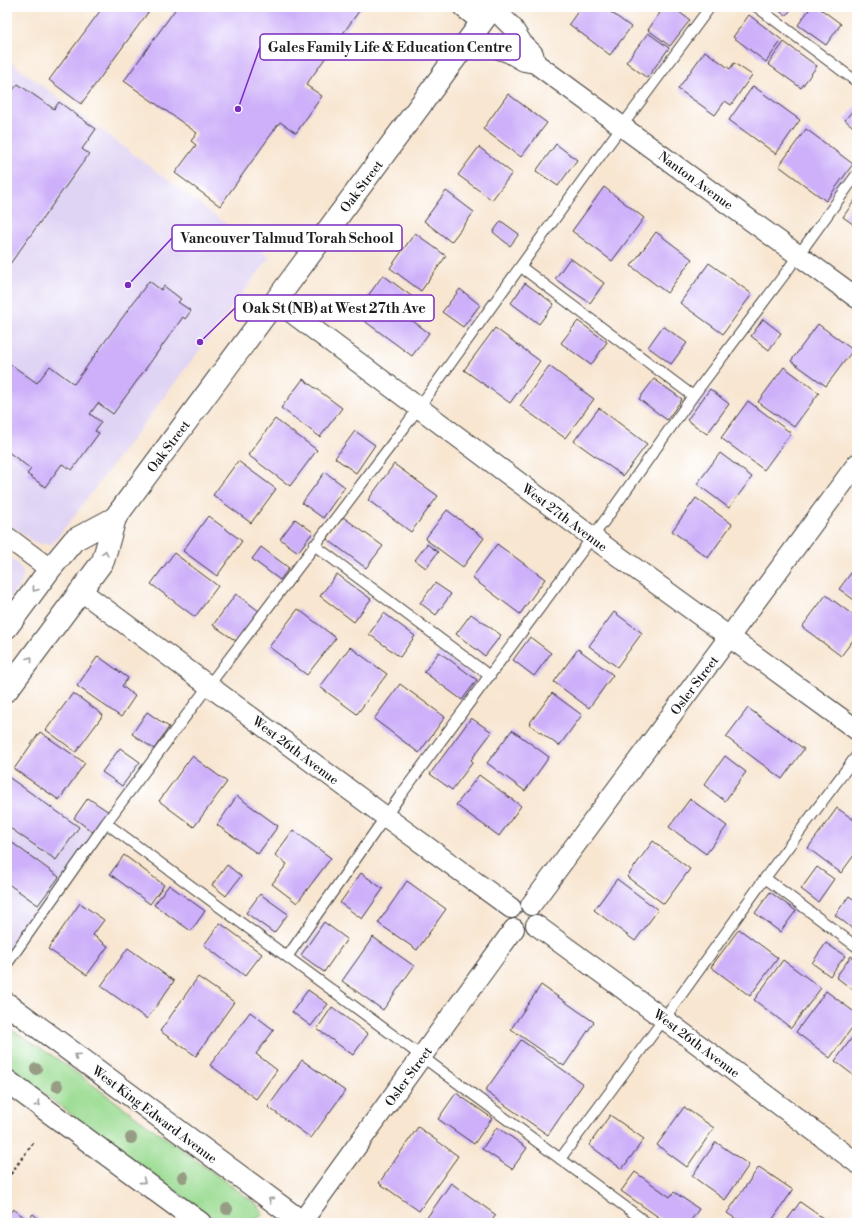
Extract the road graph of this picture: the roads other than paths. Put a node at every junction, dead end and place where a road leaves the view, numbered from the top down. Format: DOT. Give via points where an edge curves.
graph roads {
  1 [pos="463,7"];
  2 [pos="710,7"];
  3 [pos="757,7"];
  4 [pos="485,19"];
  5 [pos="535,63"];
  6 [pos="857,82"];
  7 [pos="622,127"];
  8 [pos="857,174"];
  9 [pos="799,255"];
  10 [pos="520,267"];
  11 [pos="857,298"];
  12 [pos="276,301"];
  13 [pos="693,396"];
  14 [pos="419,407"];
  15 [pos="857,464"];
  16 [pos="115,518"];
  17 [pos="7,537"];
  18 [pos="592,537"];
  19 [pos="314,546"];
  20 [pos="50,569"];
  21 [pos="81,591"];
  22 [pos="7,627"];
  23 [pos="730,637"];
  24 [pos="490,676"];
  25 [pos="209,685"];
  26 [pos="7,690"];
  27 [pos="857,730"];
  28 [pos="857,754"];
  29 [pos="386,817"];
  30 [pos="106,824"];
  31 [pos="765,878"];
  32 [pos="532,905"];
  33 [pos="512,908"];
  34 [pos="536,925"];
  35 [pos="514,929"];
  36 [pos="857,947"];
  37 [pos="287,957"];
  38 [pos="7,964"];
  39 [pos="7,1004"];
  40 [pos="664,1019"];
  41 [pos="422,1057"];
  42 [pos="7,1081"];
  43 [pos="560,1158"];
  44 [pos="857,1163"];
  45 [pos="200,1223"];
  46 [pos="301,1223"];
  47 [pos="647,1223"];
  1 -- 4 [label="street"];
  2 -- 7 [label="lane"];
  3 -- 6 [label="lane"];
  4 -- 5 [label="street, Nanton Avenue" via="510,53 524,61"];
  4 -- 5 [label="street, Nanton Avenue" via="512,27 533,54"];
  4 -- 12 [label="main road, Oak Street"];
  5 -- 7 [label="street, Nanton Avenue"];
  7 -- 9 [label="street, Nanton Avenue"];
  7 -- 10 [label="lane"];
  8 -- 9 [label="lane"];
  9 -- 11 [label="street, Nanton Avenue"];
  9 -- 13 [label="lane"];
  10 -- 13 [label="lane"];
  10 -- 14 [label="lane"];
  12 -- 14 [label="street, West 27th Avenue"];
  12 -- 16 [label="main road, Oak Street"];
  13 -- 18 [label="lane"];
  14 -- 18 [label="street, West 27th Avenue"];
  14 -- 19 [label="lane"];
  15 -- 23 [label="street, Osler Street"];
  16 -- 20 [label="main road, Oak Street" via="74,540"];
  21 -- 16 [label="main road, Oak Street, one-way" via="103,561"];
  17 -- 20 [label="street"];
  18 -- 23 [label="street, West 27th Avenue"];
  18 -- 24 [label="lane"];
  19 -- 24 [label="lane"];
  19 -- 25 [label="lane"];
  20 -- 22 [label="main road, Oak Street, one-way"];
  21 -- 25 [label="street, West 26th Avenue"];
  26 -- 21 [label="main road, Oak Street, one-way"];
  23 -- 27 [label="street, West 27th Avenue"];
  23 -- 32 [label="street, Osler Street"];
  24 -- 29 [label="lane"];
  25 -- 29 [label="street, West 26th Avenue"];
  25 -- 30 [label="lane"];
  28 -- 31 [label="lane"];
  29 -- 33 [label="street, West 26th Avenue"];
  29 -- 37 [label="lane"];
  30 -- 37 [label="lane"];
  30 -- 38 [label="lane"];
  31 -- 36 [label="lane"];
  31 -- 40 [label="lane"];
  32 -- 33 [label="street" via="521,903"];
  32 -- 34 [label="street" via="538,914"];
  33 -- 35 [label="street" via="508,919"];
  34 -- 35 [label="street" via="526,932"];
  34 -- 40 [label="street, West 26th Avenue"];
  35 -- 41 [label="street, Osler Street"];
  37 -- 41 [label="lane"];
  46 -- 39 [label="main road, West King Edward Avenue, one-way"];
  40 -- 43 [label="lane"];
  40 -- 44 [label="street, West 26th Avenue"];
  41 -- 43 [label="lane"];
  41 -- 46 [label="street, Osler Street"];
  42 -- 45 [label="main road, one-way"];
  43 -- 47 [label="lane"];
}
